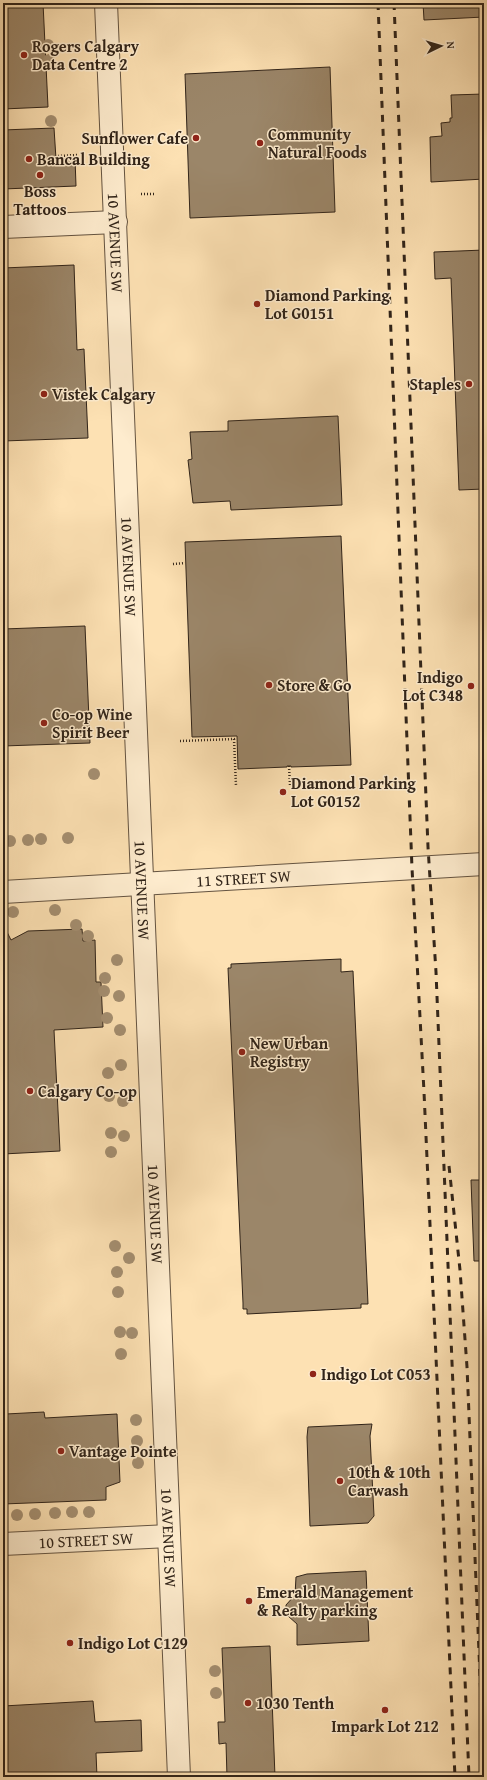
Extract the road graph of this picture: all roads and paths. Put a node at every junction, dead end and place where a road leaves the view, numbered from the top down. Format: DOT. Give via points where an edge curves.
graph roads {
  1 [pos="106,3"];
  2 [pos="77,155"];
  3 [pos="58,156"];
  4 [pos="141,194"];
  5 [pos="156,194"];
  6 [pos="116,222"];
  7 [pos="3,227"];
  8 [pos="185,563"];
  9 [pos="172,564"];
  10 [pos="180,741"];
  11 [pos="289,766"];
  12 [pos="290,785"];
  13 [pos="236,786"];
  14 [pos="484,864"];
  15 [pos="142,885"];
  16 [pos="3,892"];
  17 [pos="169,1536"];
  18 [pos="3,1544"];
  19 [pos="179,1777"];
  1 -- 6 [label="street, 10 AVENUE SW"];
  2 -- 3 [label="path"];
  4 -- 5 [label="path"];
  6 -- 7 [label="street"];
  6 -- 15 [label="street, 10 AVENUE SW"];
  8 -- 9 [label="path"];
  10 -- 13 [label="path" via="234,739"];
  11 -- 12 [label="path"];
  14 -- 15 [label="street, 11 STREET SW"];
  15 -- 16 [label="street, 11 STREET SW"];
  15 -- 17 [label="street, 10 AVENUE SW"];
  17 -- 18 [label="street, 10 STREET SW"];
  17 -- 19 [label="street, 10 AVENUE SW"];
}
